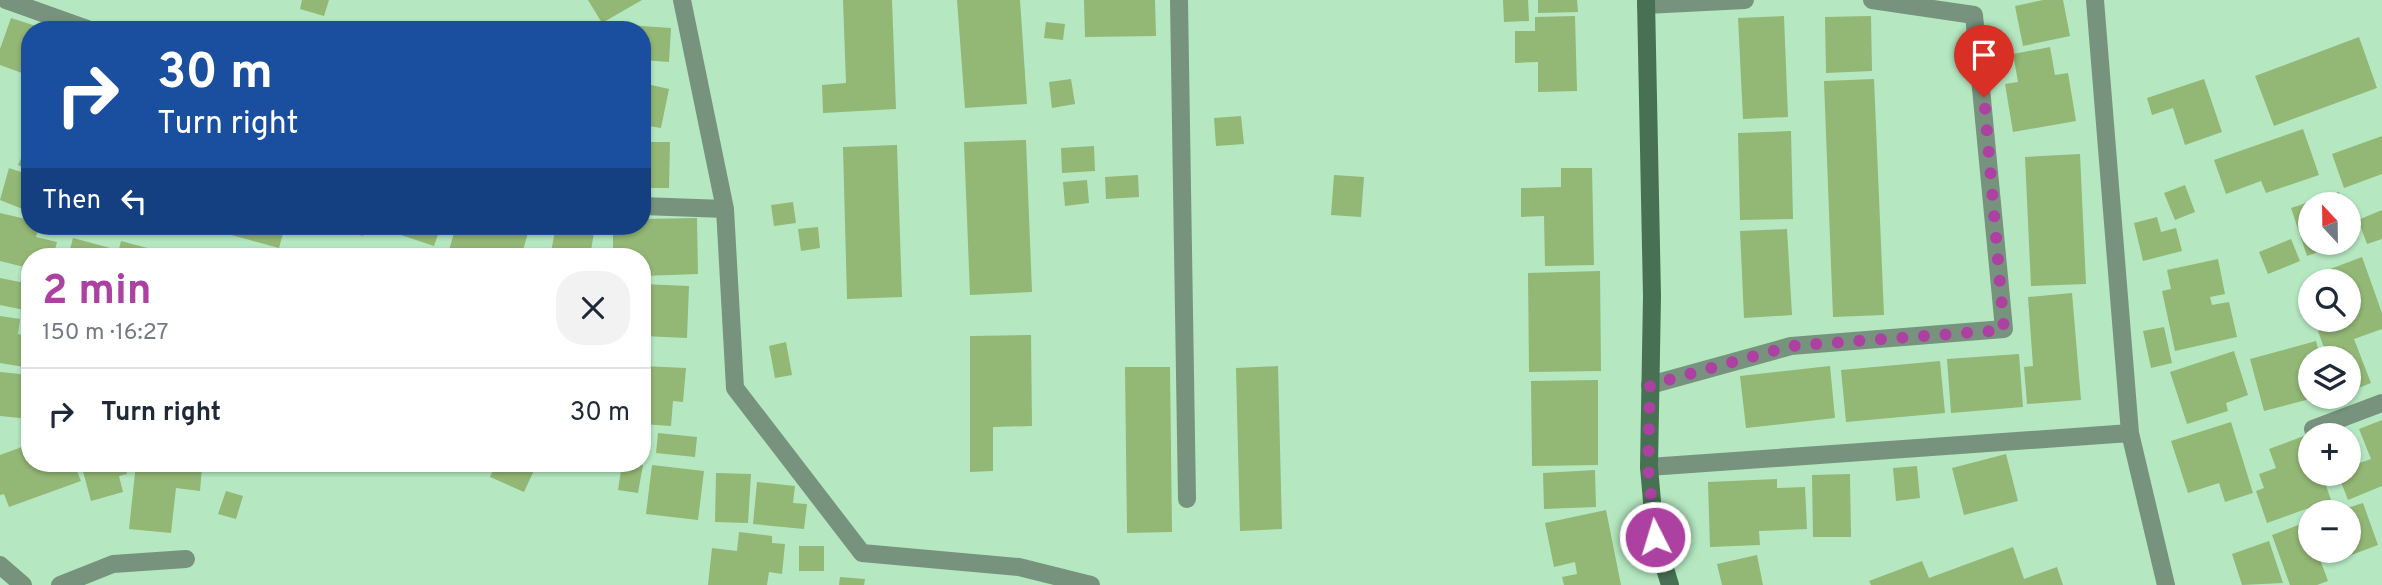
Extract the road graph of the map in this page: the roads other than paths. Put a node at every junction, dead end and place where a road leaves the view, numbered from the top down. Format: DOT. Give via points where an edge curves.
graph roads {
  1 [pos="6,0"];
  2 [pos="682,0"];
  3 [pos="1179,0"];
  4 [pos="1745,0"];
  5 [pos="1872,0"];
  6 [pos="2095,0"];
  7 [pos="1646,2"];
  8 [pos="65,21"];
  9 [pos="651,206"];
  10 [pos="725,208"];
  11 [pos="1650,385"];
  12 [pos="2382,403"];
  13 [pos="2329,423"];
  14 [pos="2130,433"];
  15 [pos="1648,467"];
  16 [pos="1188,499"];
  17 [pos="186,559"];
  18 [pos="0,565"];
  19 [pos="23,585"];
  20 [pos="60,585"];
  21 [pos="1091,585"];
  22 [pos="1670,585"];
  23 [pos="2166,585"];
  1 -- 8 [label="street"];
  2 -- 10 [label="street"];
  3 -- 16 [label="street"];
  4 -- 7 [label="street"];
  5 -- 11 [label="street" via="1974,15 2004,330 1791,346"];
  6 -- 14 [label="street"];
  7 -- 11 [label="street"];
  9 -- 10 [label="street"];
  10 -- 21 [label="street" via="734,388 862,552 1019,567"];
  11 -- 15 [label="street"];
  12 -- 13 [label="street"];
  14 -- 15 [label="street"];
  14 -- 23 [label="street"];
  15 -- 22 [label="street" via="1655,537"];
  17 -- 20 [label="street" via="113,564"];
  18 -- 19 [label="street"];
}
